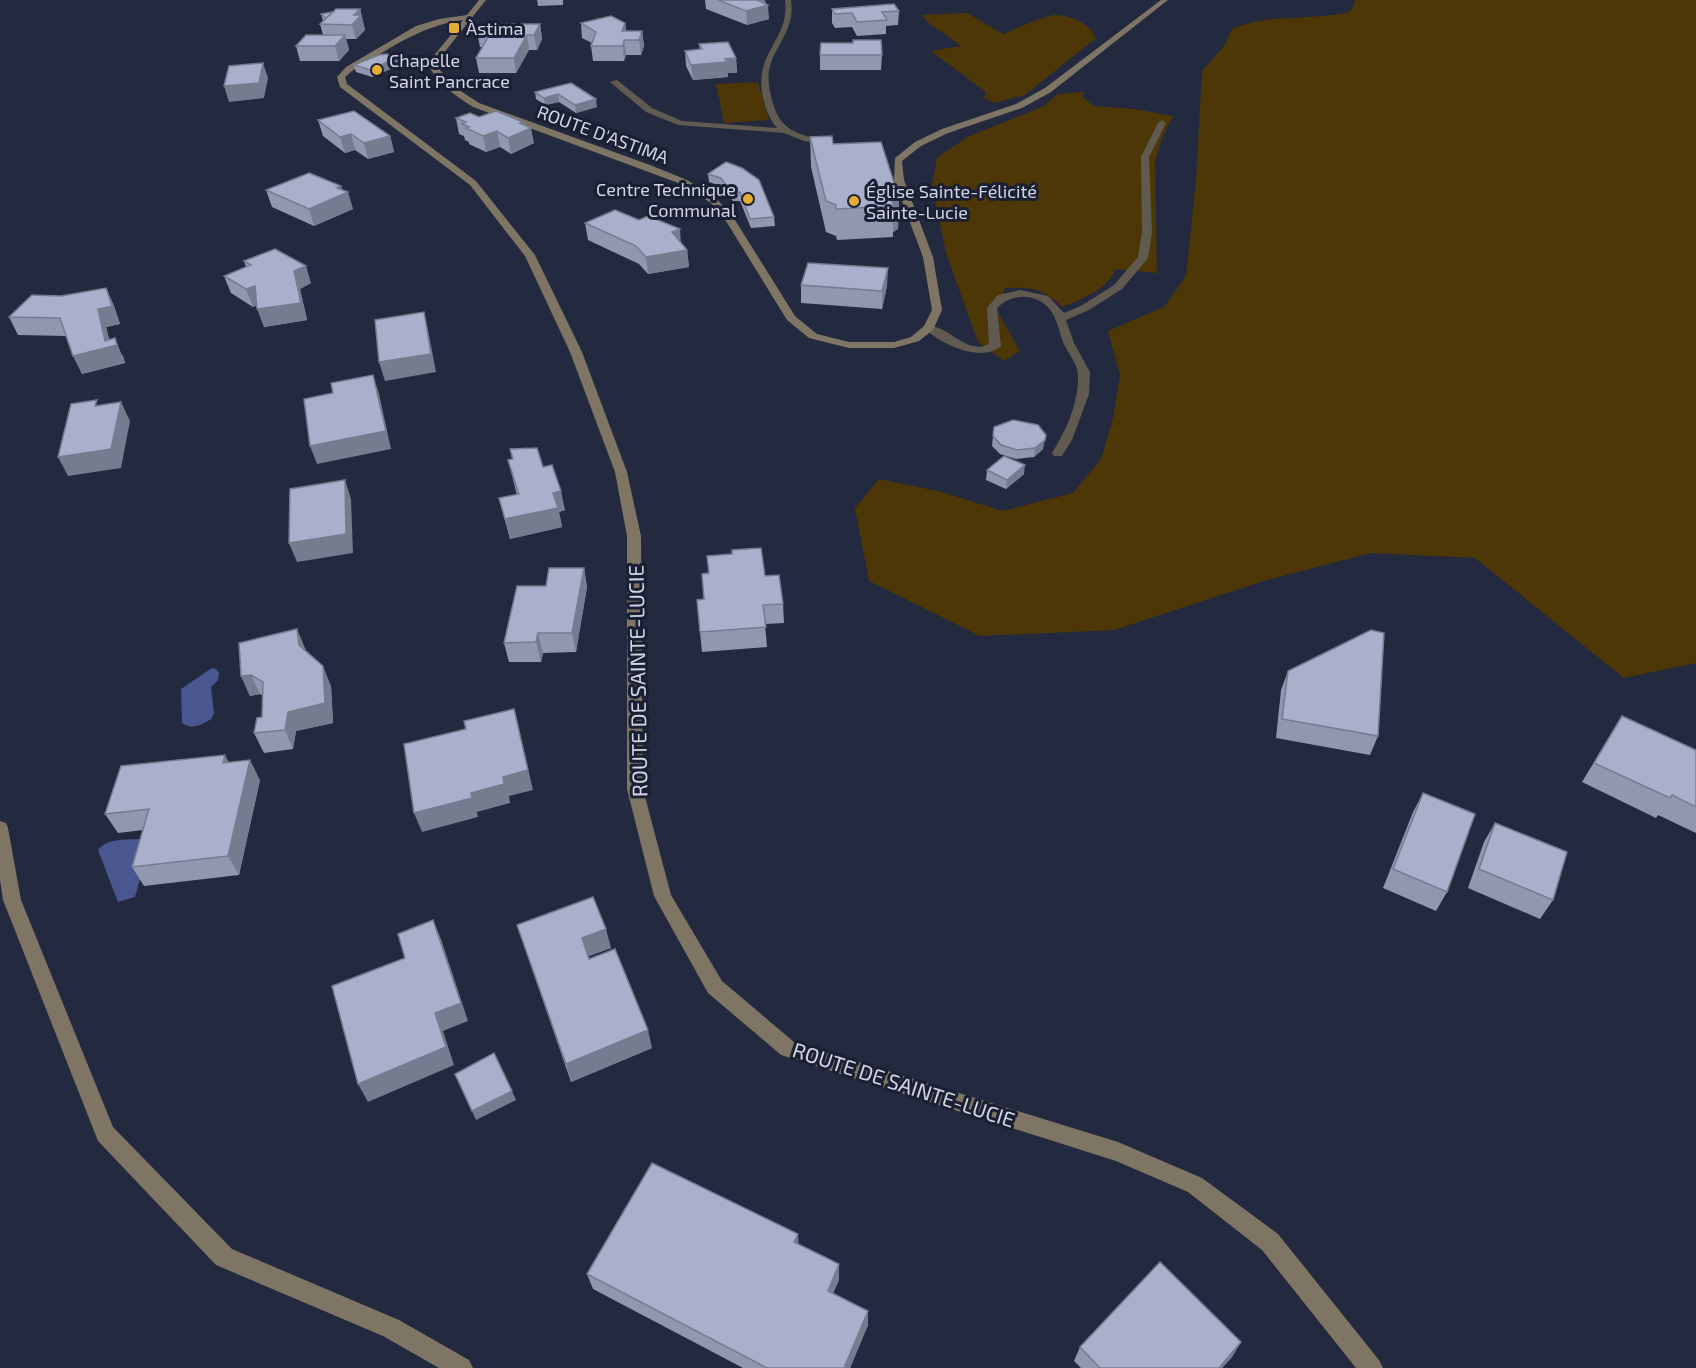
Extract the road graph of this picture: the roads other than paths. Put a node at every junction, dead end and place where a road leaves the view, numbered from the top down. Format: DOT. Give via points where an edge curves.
graph roads {
  1 [pos="483,0"];
  2 [pos="789,0"];
  3 [pos="1165,0"];
  4 [pos="469,17"];
  5 [pos="614,82"];
  6 [pos="1162,123"];
  7 [pos="786,131"];
  8 [pos="839,147"];
  9 [pos="1060,319"];
  10 [pos="929,328"];
  11 [pos="1058,453"];
  12 [pos="0,828"];
  13 [pos="461,1368"];
  14 [pos="1371,1368"];
  1 -- 4 [label="street, ROUTE D'ASTIMA"];
  2 -- 7 [label="street" via="790,18 763,80 771,112 779,128"];
  3 -- 10 [label="street" via="1048,90 1019,106 945,131 895,160 928,257 937,310"];
  4 -- 10 [label="street, ROUTE D'ASTIMA" via="431,64 439,80 476,105 648,167 684,182 714,201 791,318 813,336 849,345 894,345 915,339"];
  4 -- 14 [label="street, ROUTE DE SAINTE-LUCIE" via="418,28 349,69 341,77 343,85 473,183 530,255 576,352 621,472 634,536 635,789 663,896 715,987 788,1050 1118,1152 1195,1185 1270,1242"];
  5 -- 7 [label="street" via="649,110 681,123"];
  6 -- 9 [label="street" via="1145,157 1147,232 1143,258 1118,287"];
  7 -- 8 [label="street"];
  9 -- 10 [label="street" via="1044,298 1020,293 1002,297 992,308 995,346 991,349 964,347"];
  9 -- 11 [label="street" via="1084,372 1083,394"];
  12 -- 13 [label="street" via="12,900 105,1134 224,1257 391,1328"];
}
